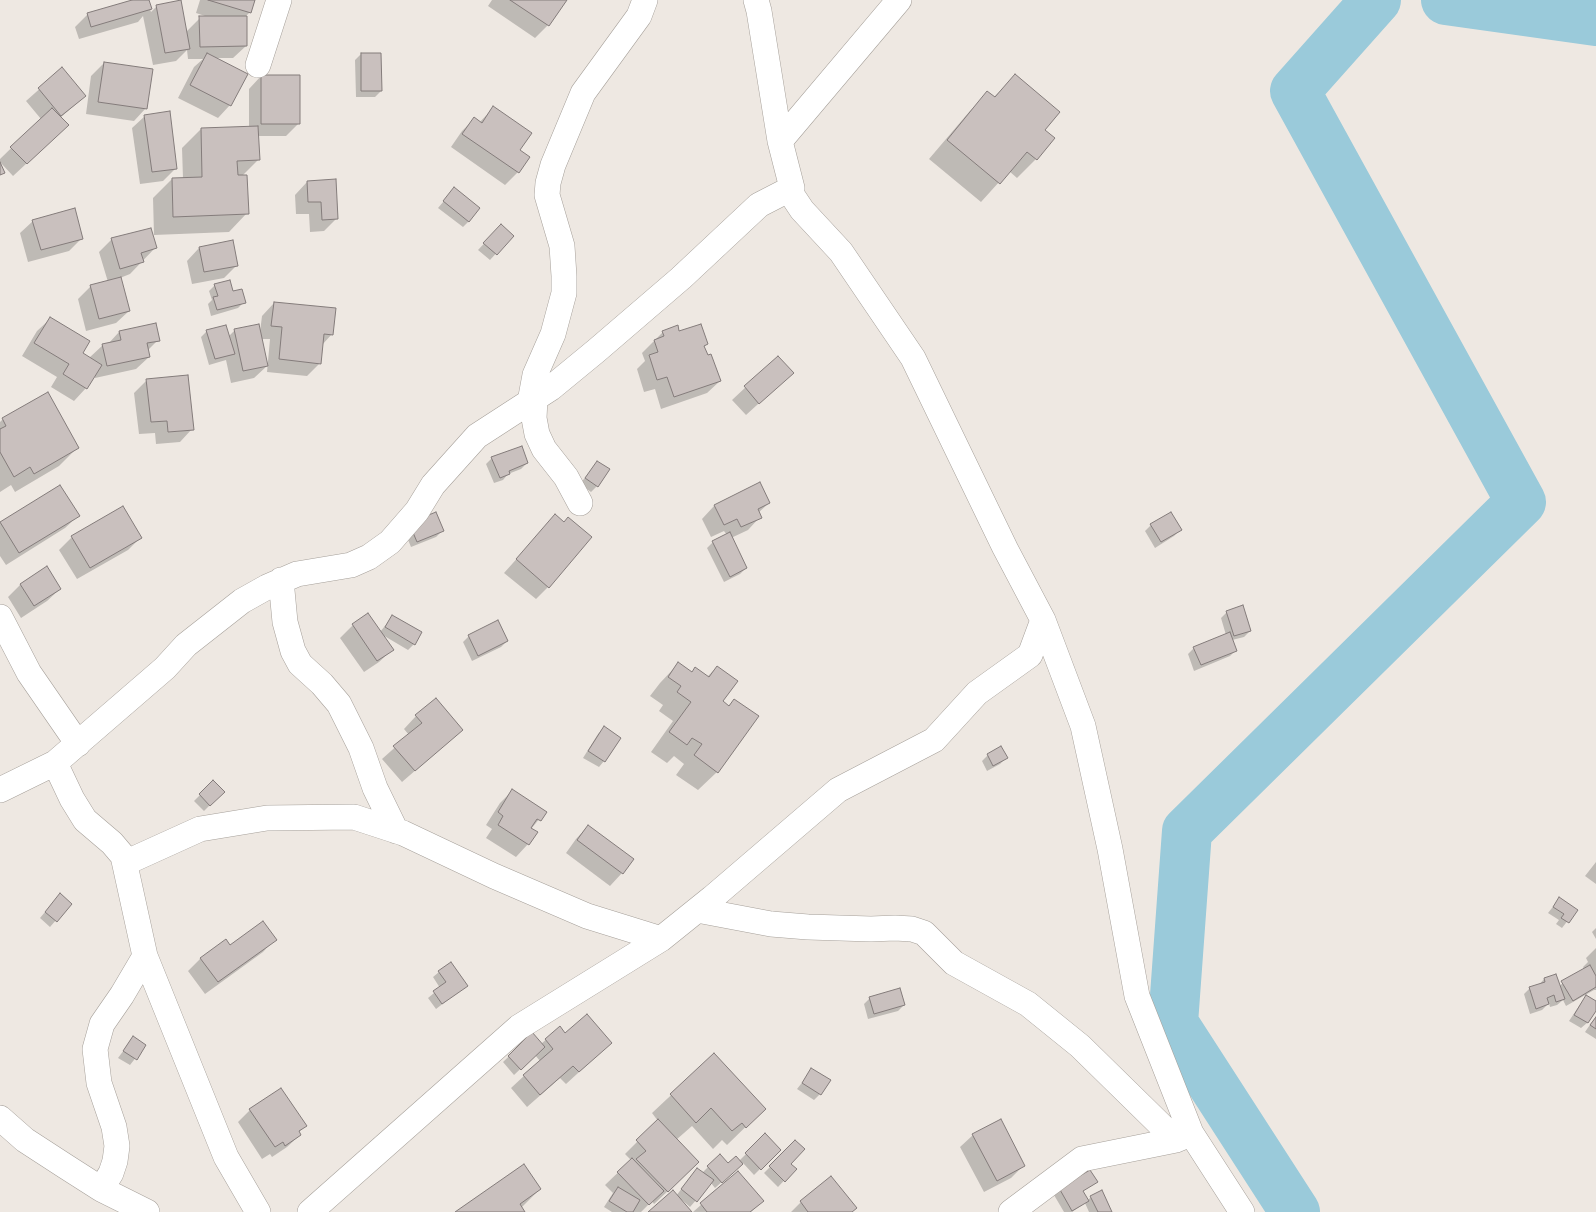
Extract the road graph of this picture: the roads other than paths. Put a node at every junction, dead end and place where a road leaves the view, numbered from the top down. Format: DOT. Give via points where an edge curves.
graph roads {
  1 [pos="278,0"];
  2 [pos="646,0"];
  3 [pos="756,0"];
  4 [pos="899,0"];
  5 [pos="258,65"];
  6 [pos="780,141"];
  7 [pos="792,188"];
  8 [pos="533,400"];
  9 [pos="580,503"];
  10 [pos="281,580"];
  11 [pos="0,617"];
  12 [pos="1043,620"];
  13 [pos="78,744"];
  14 [pos="54,763"];
  15 [pos="0,790"];
  16 [pos="396,831"];
  17 [pos="125,863"];
  18 [pos="698,910"];
  19 [pos="661,939"];
  20 [pos="145,956"];
  21 [pos="0,1118"];
  22 [pos="1183,1137"];
  23 [pos="101,1189"];
  24 [pos="147,1212"];
  25 [pos="258,1212"];
  26 [pos="310,1212"];
  27 [pos="1011,1212"];
  28 [pos="1242,1212"];
  1 -- 5 [label="street"];
  2 -- 8 [label="street" via="639,16 584,93 553,165 547,194 562,246 564,293 553,334 535,375"];
  3 -- 6 [label="street"];
  4 -- 6 [label="street"];
  6 -- 7 [label="street"];
  7 -- 8 [label="street" via="759,205 604,345"];
  7 -- 12 [label="street" via="790,192 802,210 841,252 913,358"];
  8 -- 9 [label="street" via="537,434"];
  8 -- 10 [label="street" via="477,436 433,485 417,511 390,542 369,557 351,565 296,574"];
  10 -- 13 [label="street" via="219,618"];
  10 -- 16 [label="street" via="285,622 293,651 300,664 339,704"];
  11 -- 13 [label="street" via="29,673"];
  12 -- 18 [label="street" via="1030,655 977,693 934,740 838,790"];
  12 -- 22 [label="street" via="1083,726 1137,996"];
  13 -- 14 [label="street"];
  14 -- 15 [label="street"];
  14 -- 17 [label="street" via="84,820 112,843"];
  16 -- 17 [label="street" via="354,817 267,818 200,829"];
  16 -- 19 [label="street" via="587,916"];
  17 -- 20 [label="street"];
  18 -- 19 [label="street"];
  18 -- 22 [label="street" via="772,924 912,929 924,934 954,963 1028,1004"];
  19 -- 26 [label="street" via="519,1027"];
  20 -- 23 [label="street" via="102,1024 95,1049 99,1083 117,1146 111,1173"];
  20 -- 25 [label="street" via="226,1157"];
  21 -- 23 [label="street" via="25,1140"];
  22 -- 27 [label="street" via="1082,1159"];
  22 -- 28 [label="street"];
  23 -- 24 [label="street"];
}
